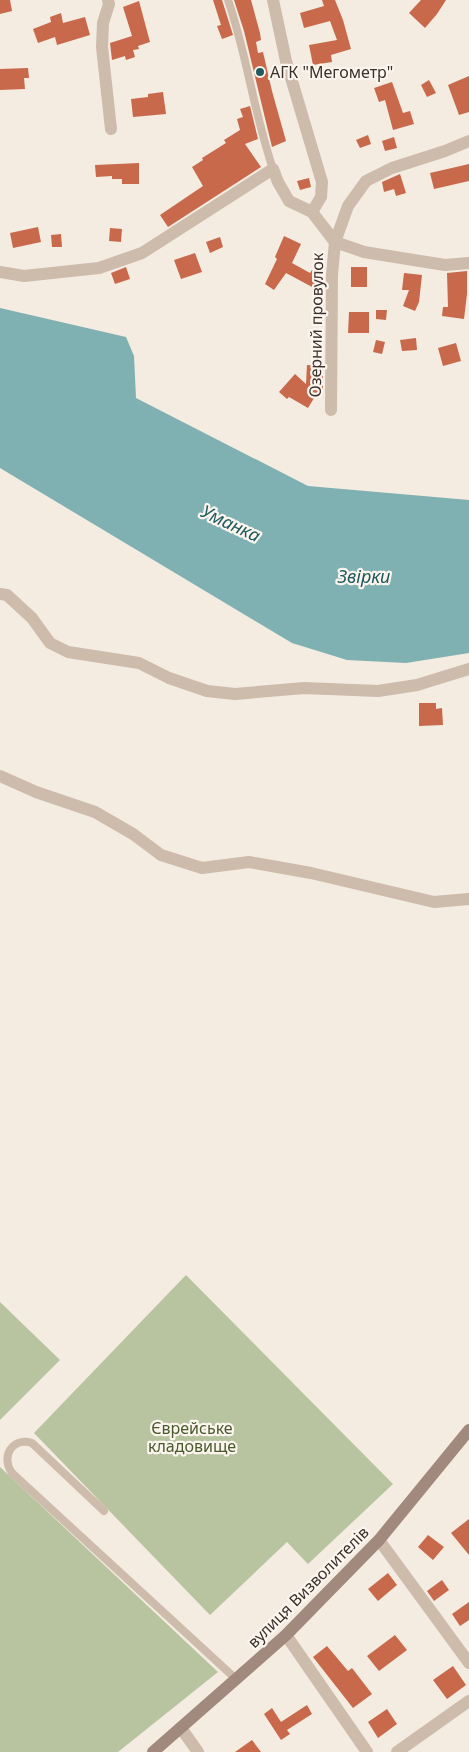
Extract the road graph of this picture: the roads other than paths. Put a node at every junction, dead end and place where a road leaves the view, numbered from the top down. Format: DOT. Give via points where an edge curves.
graph roads {
  1 [pos="108,0"];
  2 [pos="228,0"];
  3 [pos="273,0"];
  4 [pos="111,129"];
  5 [pos="469,141"];
  6 [pos="273,169"];
  7 [pos="312,212"];
  8 [pos="335,242"];
  9 [pos="469,263"];
  10 [pos="0,272"];
  11 [pos="331,410"];
  12 [pos="0,594"];
  13 [pos="469,669"];
  14 [pos="0,776"];
  15 [pos="469,899"];
  16 [pos="468,1434"];
  17 [pos="104,1511"];
  18 [pos="379,1540"];
  19 [pos="286,1635"];
  20 [pos="469,1663"];
  21 [pos="236,1679"];
  22 [pos="469,1701"];
  23 [pos="181,1728"];
  24 [pos="153,1752"];
  25 [pos="198,1752"];
  26 [pos="366,1752"];
  27 [pos="397,1752"];
  1 -- 4 [label="street" via="102,48"];
  2 -- 6 [label="lane"];
  3 -- 7 [label="street" via="286,61 322,182 321,197"];
  5 -- 8 [label="street, Озерний провулок" via="392,168 366,181 348,206"];
  6 -- 7 [label="street" via="289,201"];
  6 -- 10 [label="street" via="142,253 98,268 24,276"];
  7 -- 8 [label="street"];
  8 -- 9 [label="street" via="364,252 436,264"];
  8 -- 11 [label="street, Озерний провулок"];
  12 -- 13 [label="street" via="7,595 32,618 50,643 68,652 139,663 168,678 207,691 235,694 304,688 378,691 417,685"];
  14 -- 15 [label="street" via="95,812 134,834 161,855 202,868 249,862 434,902"];
  16 -- 18 [label="main road, вулиця Визволителів"];
  17 -- 21 [label="lane" via="32,1443 21,1442 8,1451 6,1462 12,1472"];
  18 -- 19 [label="main road, вулиця Визволителів"];
  18 -- 20 [label="street"];
  19 -- 21 [label="main road, вулиця Визволителів"];
  19 -- 26 [label="street"];
  21 -- 23 [label="main road, вулиця Визволителів"];
  22 -- 27 [label="street"];
  23 -- 24 [label="main road, вулиця Визволителів"];
  23 -- 25 [label="street"];
}
